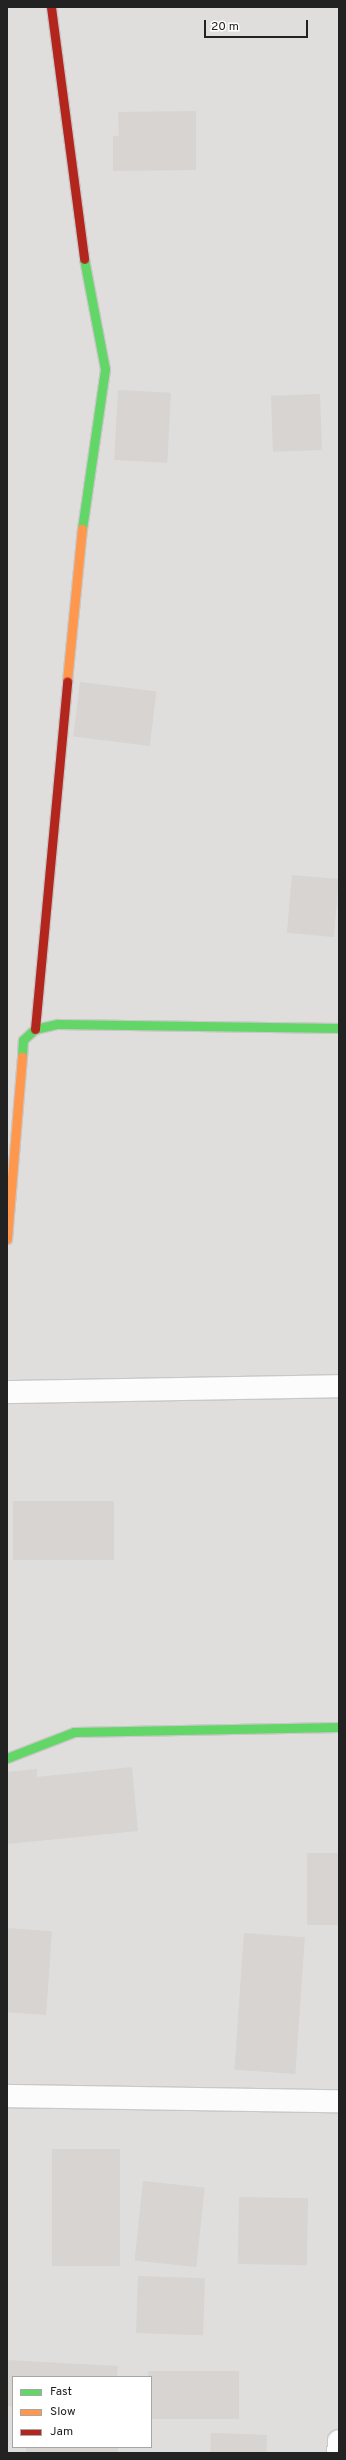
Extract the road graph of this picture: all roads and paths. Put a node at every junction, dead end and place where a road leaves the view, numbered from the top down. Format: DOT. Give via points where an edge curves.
graph roads {
  1 [pos="51,7"];
  2 [pos="339,1028"];
  3 [pos="35,1029"];
  4 [pos="7,1239"];
  5 [pos="339,1386"];
  6 [pos="7,1392"];
  7 [pos="339,1727"];
  8 [pos="7,1758"];
  9 [pos="7,2096"];
  10 [pos="339,2100"];
  11 [pos="339,2441"];
  12 [pos="338,2453"];
  1 -- 3 [label="street" via="83,255 105,369 79,549"];
  2 -- 3 [label="street" via="57,1024"];
  3 -- 4 [label="street" via="23,1040"];
  5 -- 6 [label="street"];
  7 -- 8 [label="street" via="74,1732"];
  9 -- 10 [label="street"];
  11 -- 12 [label="street"];
}
